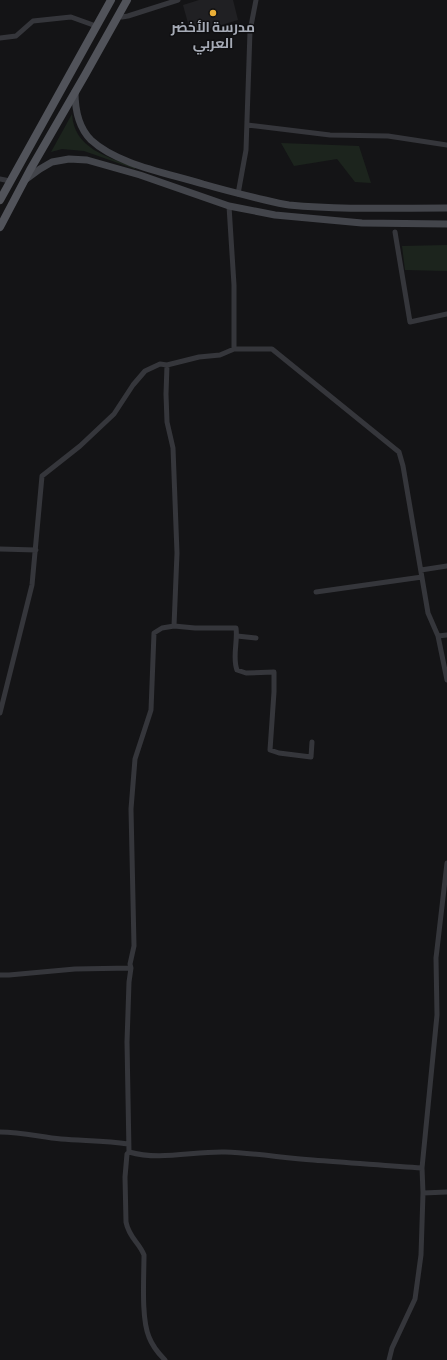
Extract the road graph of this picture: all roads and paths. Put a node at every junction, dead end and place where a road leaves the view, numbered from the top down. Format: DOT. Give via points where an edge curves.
graph roads {
  1 [pos="111,0"];
  2 [pos="127,0"];
  3 [pos="178,0"];
  4 [pos="256,0"];
  5 [pos="168,2"];
  6 [pos="118,15"];
  7 [pos="96,26"];
  8 [pos="0,38"];
  9 [pos="75,92"];
  10 [pos="247,125"];
  11 [pos="447,145"];
  12 [pos="141,166"];
  13 [pos="140,175"];
  14 [pos="0,179"];
  15 [pos="10,181"];
  16 [pos="24,182"];
  17 [pos="238,194"];
  18 [pos="0,200"];
  19 [pos="229,206"];
  20 [pos="447,208"];
  21 [pos="447,224"];
  22 [pos="0,227"];
  23 [pos="395,232"];
  24 [pos="447,314"];
  25 [pos="234,349"];
  26 [pos="167,365"];
  27 [pos="0,549"];
  28 [pos="36,550"];
  29 [pos="447,566"];
  30 [pos="421,570"];
  31 [pos="422,577"];
  32 [pos="316,592"];
  33 [pos="174,626"];
  34 [pos="447,635"];
  35 [pos="237,636"];
  36 [pos="438,636"];
  37 [pos="256,638"];
  38 [pos="447,680"];
  39 [pos="0,713"];
  40 [pos="312,742"];
  41 [pos="447,863"];
  42 [pos="131,968"];
  43 [pos="0,975"];
  44 [pos="0,1132"];
  45 [pos="128,1144"];
  46 [pos="129,1152"];
  47 [pos="422,1168"];
  48 [pos="447,1192"];
  49 [pos="423,1193"];
  50 [pos="165,1360"];
  51 [pos="389,1360"];
  1 -- 7 [label="main road"];
  2 -- 6 [label="main road"];
  3 -- 5 [label="street"];
  4 -- 10 [label="street" via="250,31"];
  5 -- 6 [label="street" via="128,16"];
  6 -- 9 [label="main road"];
  7 -- 8 [label="street" via="71,17 33,21 16,36"];
  7 -- 15 [label="main road"];
  9 -- 12 [label="main road" via="78,120 90,139 120,158"];
  9 -- 16 [label="main road"];
  10 -- 11 [label="street" via="330,135 388,136"];
  10 -- 17 [label="street" via="246,150"];
  12 -- 13 [label="main road"];
  12 -- 17 [label="main road"];
  13 -- 16 [label="main road" via="87,160 69,159 52,162"];
  13 -- 19 [label="main road"];
  14 -- 15 [label="street"];
  15 -- 18 [label="main road"];
  16 -- 22 [label="main road"];
  17 -- 20 [label="main road" via="287,205 336,209"];
  19 -- 21 [label="main road" via="275,215 336,221"];
  19 -- 25 [label="street" via="234,285"];
  23 -- 24 [label="street" via="410,322"];
  25 -- 26 [label="street" via="220,355"];
  25 -- 30 [label="street" via="272,349 399,452"];
  26 -- 28 [label="street" via="160,364 145,371 114,414 80,446 42,476"];
  26 -- 33 [label="street" via="167,422 173,448 177,552"];
  27 -- 28 [label="street"];
  28 -- 39 [label="street" via="32,585"];
  29 -- 30 [label="street"];
  30 -- 31 [label="street"];
  31 -- 32 [label="street"];
  31 -- 36 [label="street" via="428,613"];
  33 -- 35 [label="street" via="236,628"];
  33 -- 42 [label="street" via="154,632 151,710 135,759 131,809 134,946"];
  34 -- 36 [label="street"];
  35 -- 37 [label="street"];
  35 -- 40 [label="street" via="237,670 246,673 274,672 270,750 311,757"];
  36 -- 38 [label="street"];
  41 -- 47 [label="street" via="436,958 437,1014"];
  42 -- 43 [label="street"];
  42 -- 45 [label="street" via="126,1042"];
  44 -- 45 [label="street"];
  45 -- 46 [label="street"];
  46 -- 47 [label="street" via="165,1155 232,1152"];
  46 -- 50 [label="street" via="125,1177 126,1222 130,1235 144,1256 145,1317 148,1337"];
  47 -- 49 [label="street"];
  48 -- 49 [label="street"];
  49 -- 51 [label="street" via="421,1254 415,1299"];
}
